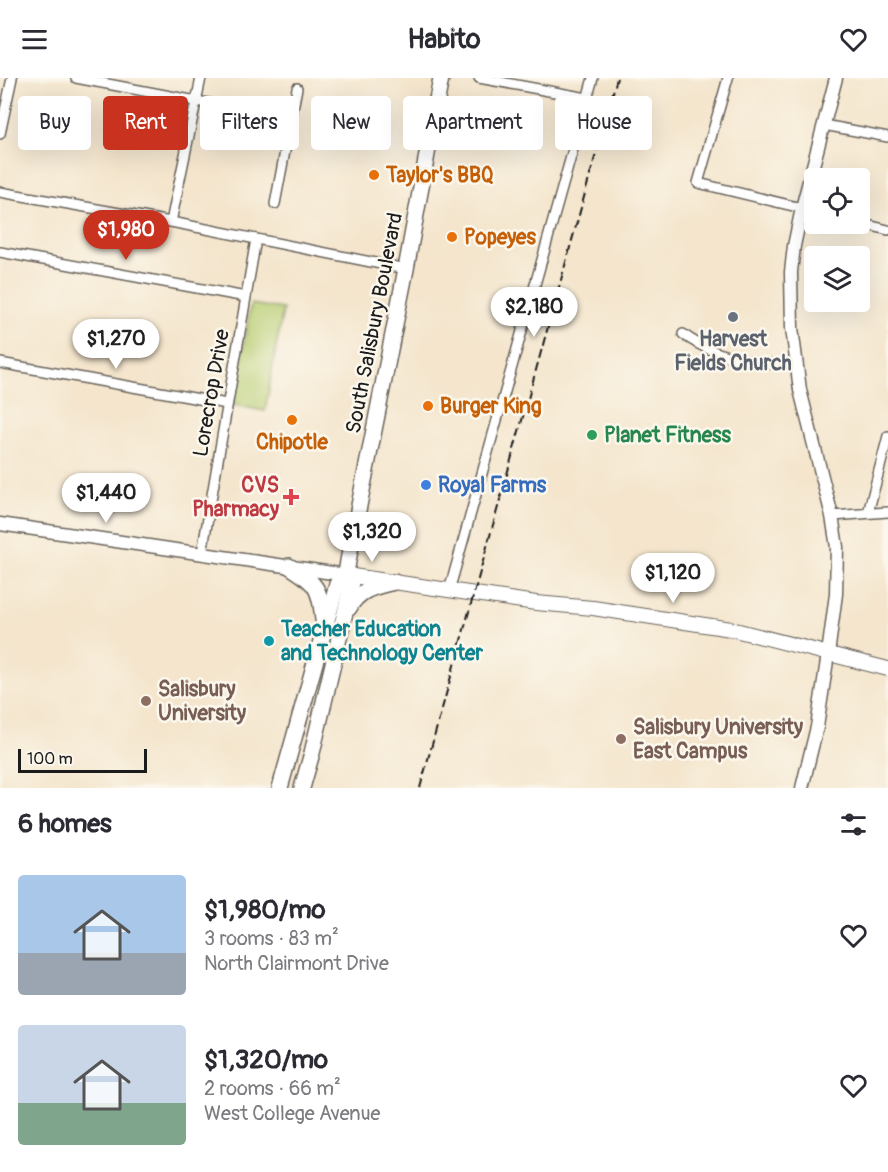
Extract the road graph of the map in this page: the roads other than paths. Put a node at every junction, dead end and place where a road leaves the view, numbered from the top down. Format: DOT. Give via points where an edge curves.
graph roads {
  1 [pos="12,78"];
  2 [pos="76,78"];
  3 [pos="201,78"];
  4 [pos="441,78"];
  5 [pos="479,78"];
  6 [pos="593,78"];
  7 [pos="728,78"];
  8 [pos="836,78"];
  9 [pos="297,88"];
  10 [pos="295,96"];
  11 [pos="576,96"];
  12 [pos="588,96"];
  13 [pos="197,102"];
  14 [pos="200,103"];
  15 [pos="824,125"];
  16 [pos="0,134"];
  17 [pos="888,137"];
  18 [pos="285,150"];
  19 [pos="572,150"];
  20 [pos="0,192"];
  21 [pos="275,204"];
  22 [pos="802,208"];
  23 [pos="171,222"];
  24 [pos="870,226"];
  25 [pos="888,230"];
  26 [pos="256,239"];
  27 [pos="0,252"];
  28 [pos="406,269"];
  29 [pos="246,297"];
  30 [pos="683,334"];
  31 [pos="0,363"];
  32 [pos="797,364"];
  33 [pos="227,404"];
  34 [pos="888,436"];
  35 [pos="868,513"];
  36 [pos="888,513"];
  37 [pos="832,516"];
  38 [pos="0,524"];
  39 [pos="202,553"];
  40 [pos="289,566"];
  41 [pos="346,575"];
  42 [pos="394,582"];
  43 [pos="449,591"];
  44 [pos="344,616"];
  45 [pos="324,631"];
  46 [pos="828,654"];
  47 [pos="888,669"];
  48 [pos="284,786"];
  49 [pos="302,788"];
  50 [pos="802,788"];
  1 -- 16 [label="street"];
  2 -- 13 [label="street"];
  3 -- 13 [label="street"];
  4 -- 28 [label="main road, South Salisbury Boulevard"];
  5 -- 11 [label="street"];
  6 -- 12 [label="street"];
  7 -- 22 [label="street" via="698,183"];
  8 -- 15 [label="street"];
  9 -- 10 [label="street"];
  13 -- 14 [label="street"];
  13 -- 23 [label="street"];
  15 -- 17 [label="street"];
  15 -- 22 [label="street"];
  18 -- 21 [label="street"];
  19 -- 43 [label="street"];
  20 -- 23 [label="street"];
  22 -- 32 [label="street" via="791,272"];
  23 -- 26 [label="street"];
  24 -- 25 [label="street"];
  26 -- 28 [label="street"];
  26 -- 29 [label="street, Lorecrop Drive"];
  27 -- 29 [label="street"];
  28 -- 41 [label="main road, South Salisbury Boulevard"];
  29 -- 33 [label="street, Lorecrop Drive"];
  30 -- 32 [label="street" via="723,354 759,363"];
  31 -- 33 [label="street"];
  32 -- 37 [label="street"];
  33 -- 39 [label="street, Lorecrop Drive"];
  34 -- 35 [label="street"];
  35 -- 36 [label="street"];
  35 -- 37 [label="street"];
  37 -- 46 [label="street" via="837,547 836,594"];
  38 -- 39 [label="street"];
  39 -- 40 [label="street"];
  40 -- 41 [label="street"];
  40 -- 45 [label="main road" via="312,581 321,600"];
  41 -- 42 [label="main road"];
  41 -- 44 [label="main road, South Salisbury Boulevard" via="351,587"];
  41 -- 45 [label="main road, South Salisbury Boulevard" via="337,584"];
  42 -- 43 [label="main road"];
  42 -- 44 [label="main road" via="359,594"];
  43 -- 46 [label="main road" via="710,626"];
  44 -- 49 [label="main road, South Salisbury Boulevard"];
  45 -- 48 [label="main road, South Salisbury Boulevard"];
  46 -- 47 [label="main road"];
  46 -- 50 [label="street"];
}
